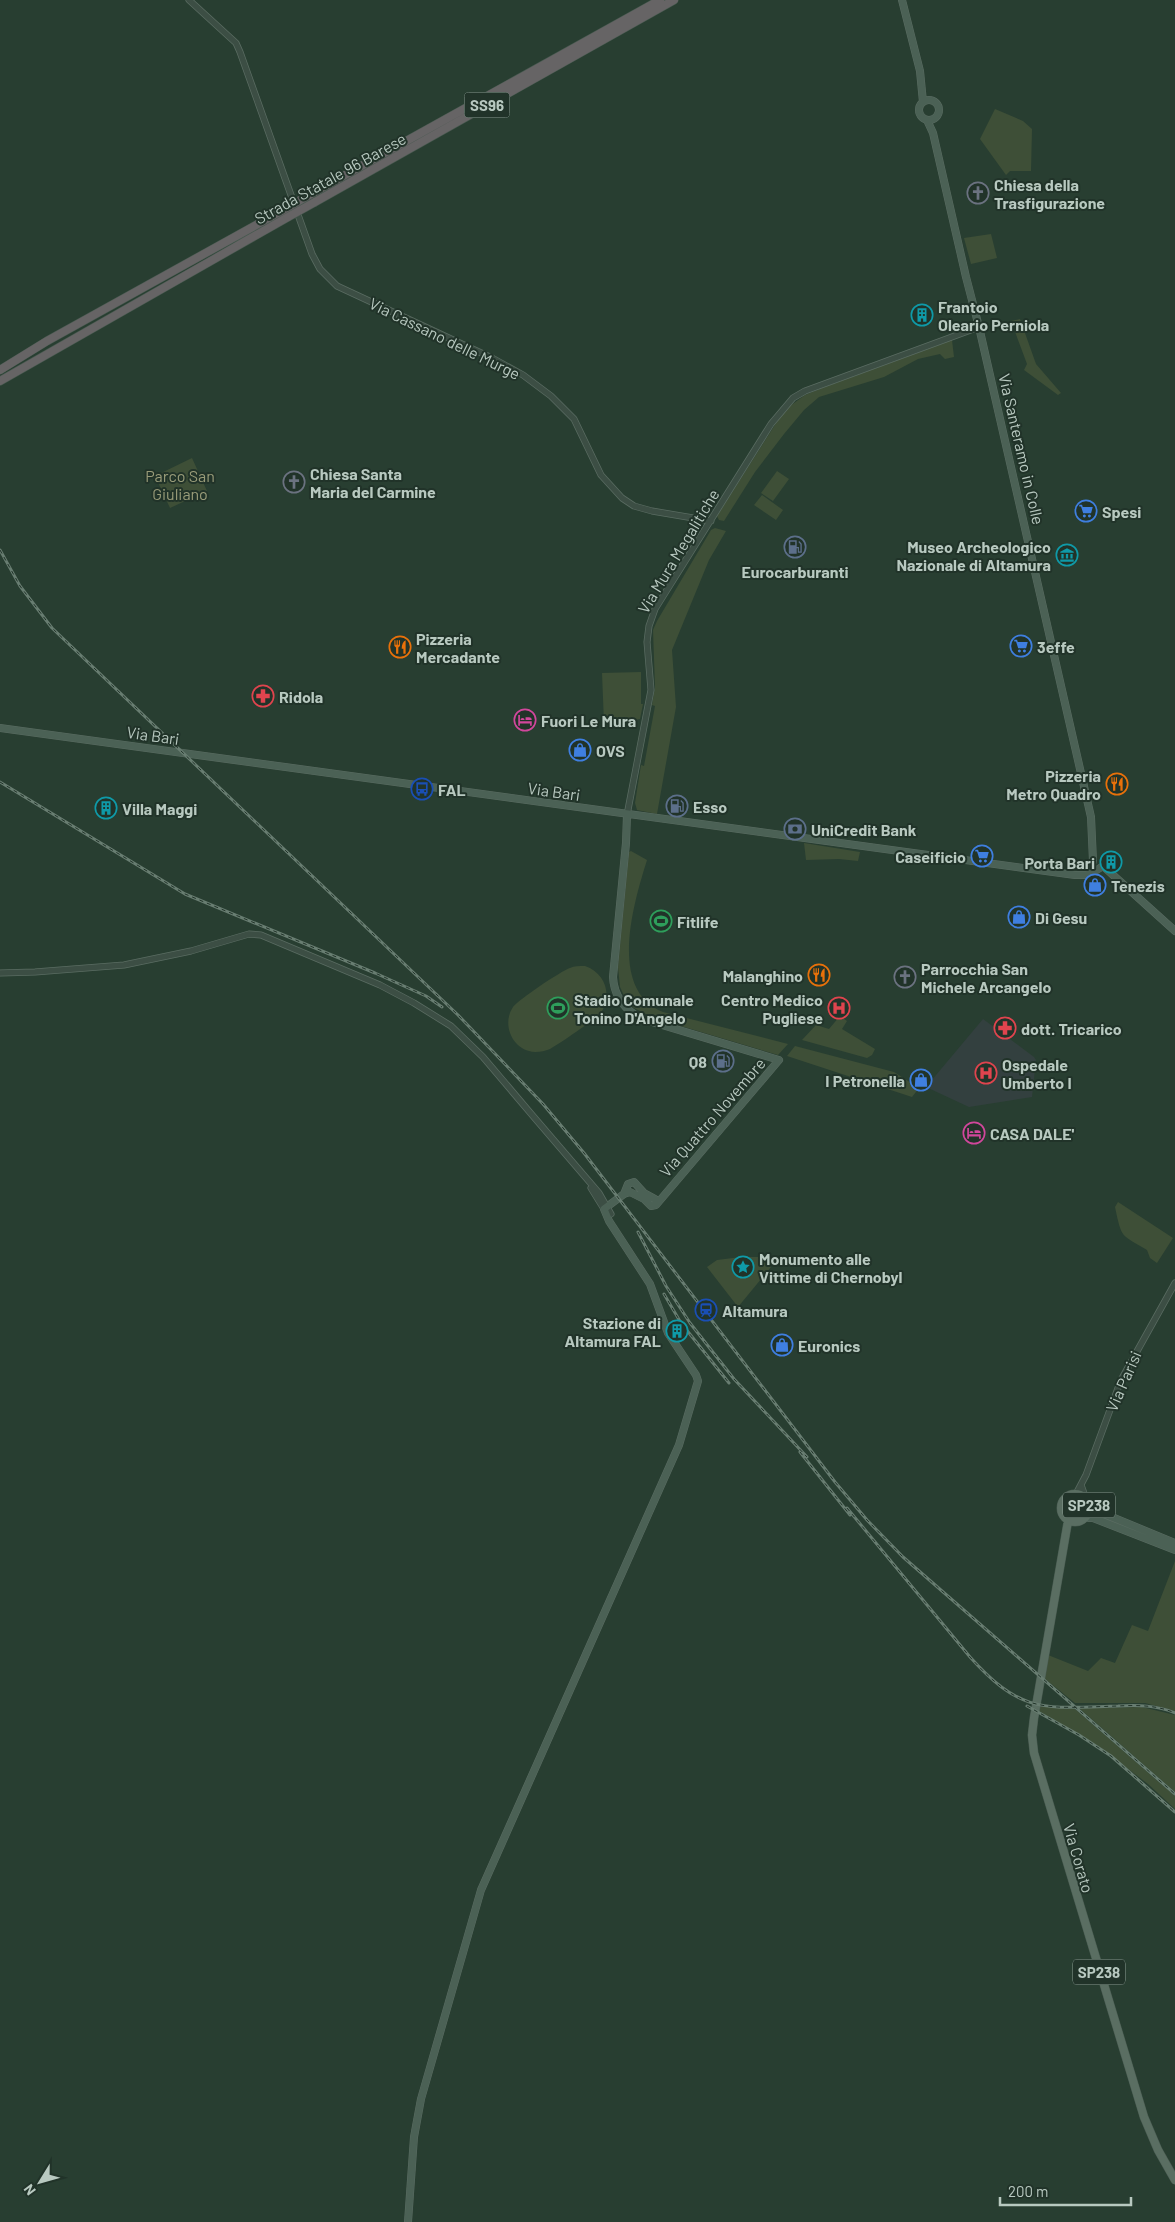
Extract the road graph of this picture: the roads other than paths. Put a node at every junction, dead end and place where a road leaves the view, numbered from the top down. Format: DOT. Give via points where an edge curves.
graph roads {
  1 [pos="189,0"];
  2 [pos="674,0"];
  3 [pos="902,0"];
  4 [pos="660,4"];
  5 [pos="922,82"];
  6 [pos="932,101"];
  7 [pos="923,102"];
  8 [pos="931,119"];
  9 [pos="980,327"];
  10 [pos="0,370"];
  11 [pos="0,381"];
  12 [pos="711,521"];
  13 [pos="0,728"];
  14 [pos="627,815"];
  15 [pos="1089,875"];
  16 [pos="1175,931"];
  17 [pos="0,973"];
  18 [pos="779,1060"];
  19 [pos="629,1192"];
  20 [pos="653,1200"];
  21 [pos="608,1206"];
  22 [pos="617,1232"];
  23 [pos="1175,1283"];
  24 [pos="1081,1484"];
  25 [pos="1076,1494"];
  26 [pos="1086,1499"];
  27 [pos="1090,1508"];
  28 [pos="1082,1520"];
  29 [pos="1068,1521"];
  30 [pos="1067,1532"];
  31 [pos="1175,1543"];
  32 [pos="1175,1550"];
  33 [pos="1175,2180"];
  34 [pos="408,2222"];
  1 -- 12 [label="street, Via Cassano delle Murge" via="236,43 312,254 329,280 354,295 524,375 570,413 601,476 634,506"];
  2 -- 4 [label="highway, Strada Statale 96 Barese / SS96"];
  3 -- 5 [label="main road"];
  4 -- 10 [label="highway, Strada Statale 96 Barese / SS96, bridge" via="311,194"];
  4 -- 11 [label="highway, Strada Statale 96 Barese / SS96, bridge"];
  5 -- 6 [label="main road"];
  5 -- 7 [label="main road"];
  6 -- 7 [label="main road"];
  6 -- 8 [label="main road" via="939,109"];
  7 -- 8 [label="main road" via="919,112 922,118"];
  8 -- 9 [label="main road, Via Santeramo in Colle"];
  9 -- 12 [label="street, Via Mura Megalitiche" via="793,398 771,424"];
  9 -- 15 [label="main road, Via Santeramo in Colle" via="1091,816 1092,861"];
  12 -- 14 [label="street, Via Mura Megalitiche" via="655,609 649,626 651,690"];
  13 -- 14 [label="main road, Via Bari"];
  14 -- 15 [label="main road, Via Bari"];
  14 -- 18 [label="main road, Via Mura Megalitiche" via="613,977 619,1000 642,1019"];
  15 -- 16 [label="main road" via="1103,866"];
  17 -- 21 [label="street" via="124,965 168,957 249,934 262,935 380,985 451,1026 483,1058"];
  18 -- 20 [label="main road, Via Quattro Novembre" via="665,1192"];
  19 -- 20 [label="main road"];
  19 -- 20 [label="main road" via="637,1191 639,1186"];
  19 -- 21 [label="main road"];
  21 -- 22 [label="main road"];
  21 -- 22 [label="main road"];
  22 -- 34 [label="main road" via="650,1284 668,1333 696,1375 696,1387 679,1445 481,1890 421,2098 414,2136"];
  23 -- 24 [label="street, Via Parisi / SP238" via="1120,1382"];
  24 -- 25 [label="street, Via Parisi / SP238"];
  24 -- 26 [label="street, SP238"];
  25 -- 26 [label="main road, SP238"];
  25 -- 29 [label="main road, SP238" via="1066,1497 1061,1505 1061,1512"];
  26 -- 27 [label="main road, SP238"];
  27 -- 28 [label="main road, SP238"];
  27 -- 31 [label="main road"];
  28 -- 29 [label="main road, SP238"];
  28 -- 30 [label="main road"];
  28 -- 32 [label="main road" via="1094,1518"];
  29 -- 30 [label="main road, Via Corato"];
  30 -- 33 [label="main road, Via Corato / SP238" via="1034,1718 1034,1753 1144,2117"];
}
